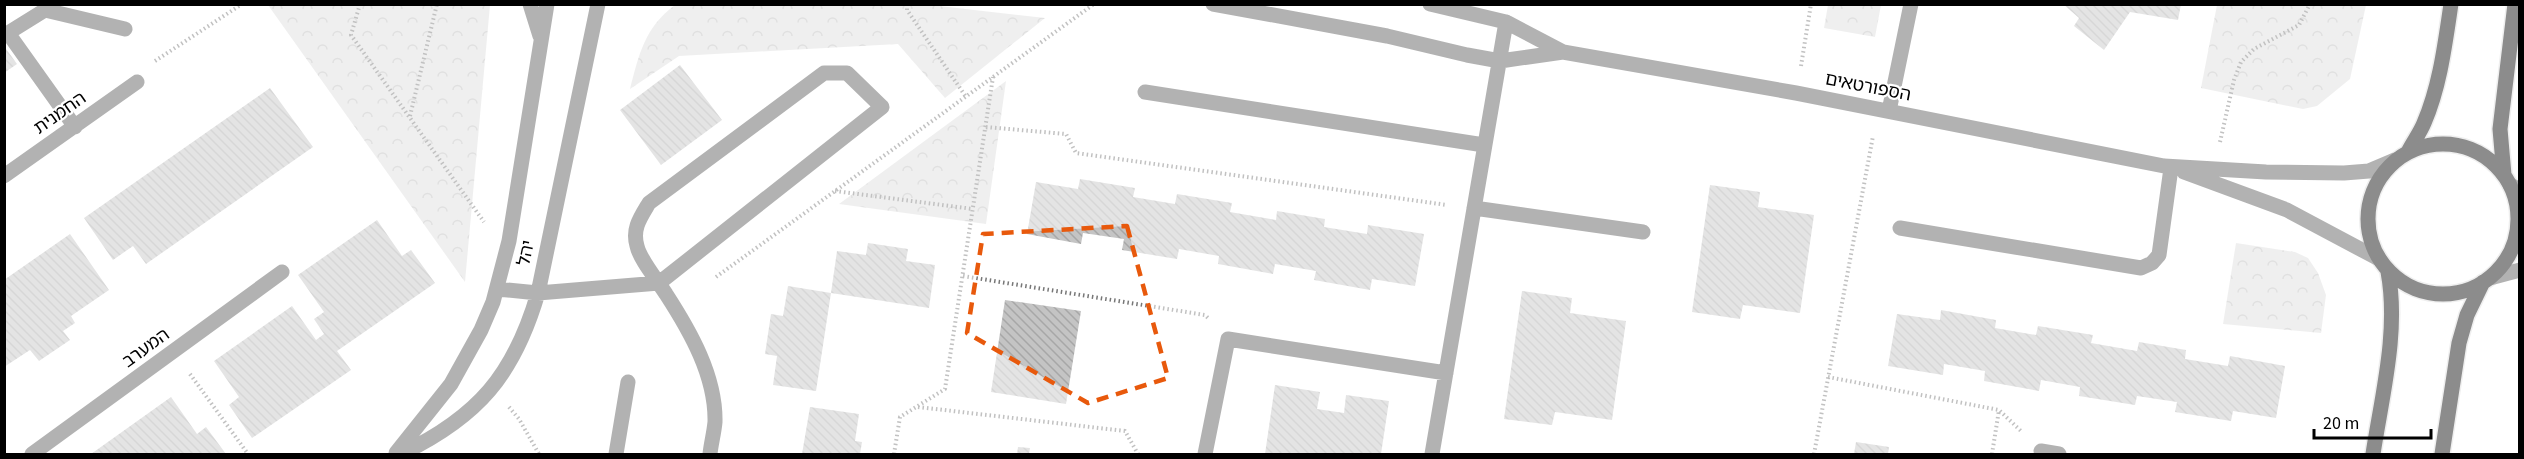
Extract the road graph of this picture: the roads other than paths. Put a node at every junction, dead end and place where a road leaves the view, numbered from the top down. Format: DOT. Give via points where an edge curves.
graph roads {
  1 [pos="530,4"];
  2 [pos="547,4"];
  3 [pos="598,4"];
  4 [pos="1213,4"];
  5 [pos="1430,4"];
  6 [pos="1911,4"];
  7 [pos="2451,4"];
  8 [pos="2515,4"];
  9 [pos="1506,22"];
  10 [pos="125,29"];
  11 [pos="541,40"];
  12 [pos="1563,52"];
  13 [pos="1500,61"];
  14 [pos="137,82"];
  15 [pos="1144,92"];
  16 [pos="1884,110"];
  17 [pos="75,127"];
  18 [pos="1484,145"];
  19 [pos="2402,156"];
  20 [pos="2168,167"];
  21 [pos="4,176"];
  22 [pos="2511,183"];
  23 [pos="1474,208"];
  24 [pos="1900,228"];
  25 [pos="1643,232"];
  26 [pos="2379,259"];
  27 [pos="2520,270"];
  28 [pos="282,272"];
  29 [pos="2388,272"];
  30 [pos="2486,280"];
  31 [pos="658,283"];
  32 [pos="497,289"];
  33 [pos="538,293"];
  34 [pos="1446,373"];
  35 [pos="628,382"];
  36 [pos="2041,452"];
  37 [pos="32,454"];
  38 [pos="395,454"];
  39 [pos="401,454"];
  40 [pos="616,454"];
  41 [pos="710,454"];
  42 [pos="1205,454"];
  43 [pos="1432,454"];
  44 [pos="2059,454"];
  45 [pos="2373,454"];
  46 [pos="2442,454"];
  1 -- 11 [label="street"];
  2 -- 11 [label="street, יהל"];
  3 -- 33 [label="street, יהל"];
  4 -- 13 [label="street, הספורטאים"];
  5 -- 9 [label="street, הספורטאים"];
  6 -- 16 [label="street"];
  7 -- 19 [label="main road" via="2443,54 2424,123"];
  8 -- 22 [label="main road" via="2500,129"];
  9 -- 12 [label="street, הספורטאים"];
  9 -- 13 [label="street"];
  10 -- 17 [label="street" via="45,10 8,33"];
  11 -- 32 [label="street, יהל"];
  12 -- 13 [label="street, הספורטאים"];
  12 -- 16 [label="street, הספורטאים"];
  13 -- 18 [label="street"];
  14 -- 17 [label="street, החמנית"];
  15 -- 18 [label="street"];
  16 -- 20 [label="street, הספורטאים"];
  17 -- 21 [label="street, החמנית"];
  18 -- 23 [label="street"];
  19 -- 20 [label="street, הספורטאים" via="2369,171 2344,173"];
  19 -- 22 [label="main road" via="2423,146 2452,144 2480,153"];
  19 -- 26 [label="main road" via="2376,183 2367,210 2370,240"];
  20 -- 24 [label="street" via="2159,255 2141,268"];
  20 -- 26 [label="street, הספורטאים" via="2287,210"];
  22 -- 30 [label="main road" via="2519,213 2515,242 2500,268"];
  23 -- 25 [label="street"];
  23 -- 34 [label="street"];
  26 -- 29 [label="main road"];
  27 -- 30 [label="street"];
  28 -- 37 [label="street, המערב"];
  29 -- 30 [label="main road" via="2406,285 2433,294 2463,292"];
  29 -- 45 [label="main road" via="2393,295 2391,329"];
  30 -- 46 [label="main road" via="2467,315 2458,343"];
  31 -- 31 [label="street" via="882,107 847,73 824,73 649,203 635,228 637,247"];
  31 -- 33 [label="street"];
  31 -- 41 [label="street" via="691,336 705,370 715,423"];
  32 -- 33 [label="street"];
  32 -- 38 [label="street, יהל" via="482,330 451,384"];
  33 -- 39 [label="street, יהל" via="517,352 484,398 448,428"];
  34 -- 42 [label="street" via="1228,339"];
  34 -- 43 [label="street"];
  35 -- 40 [label="street"];
  36 -- 44 [label="street"];
}
